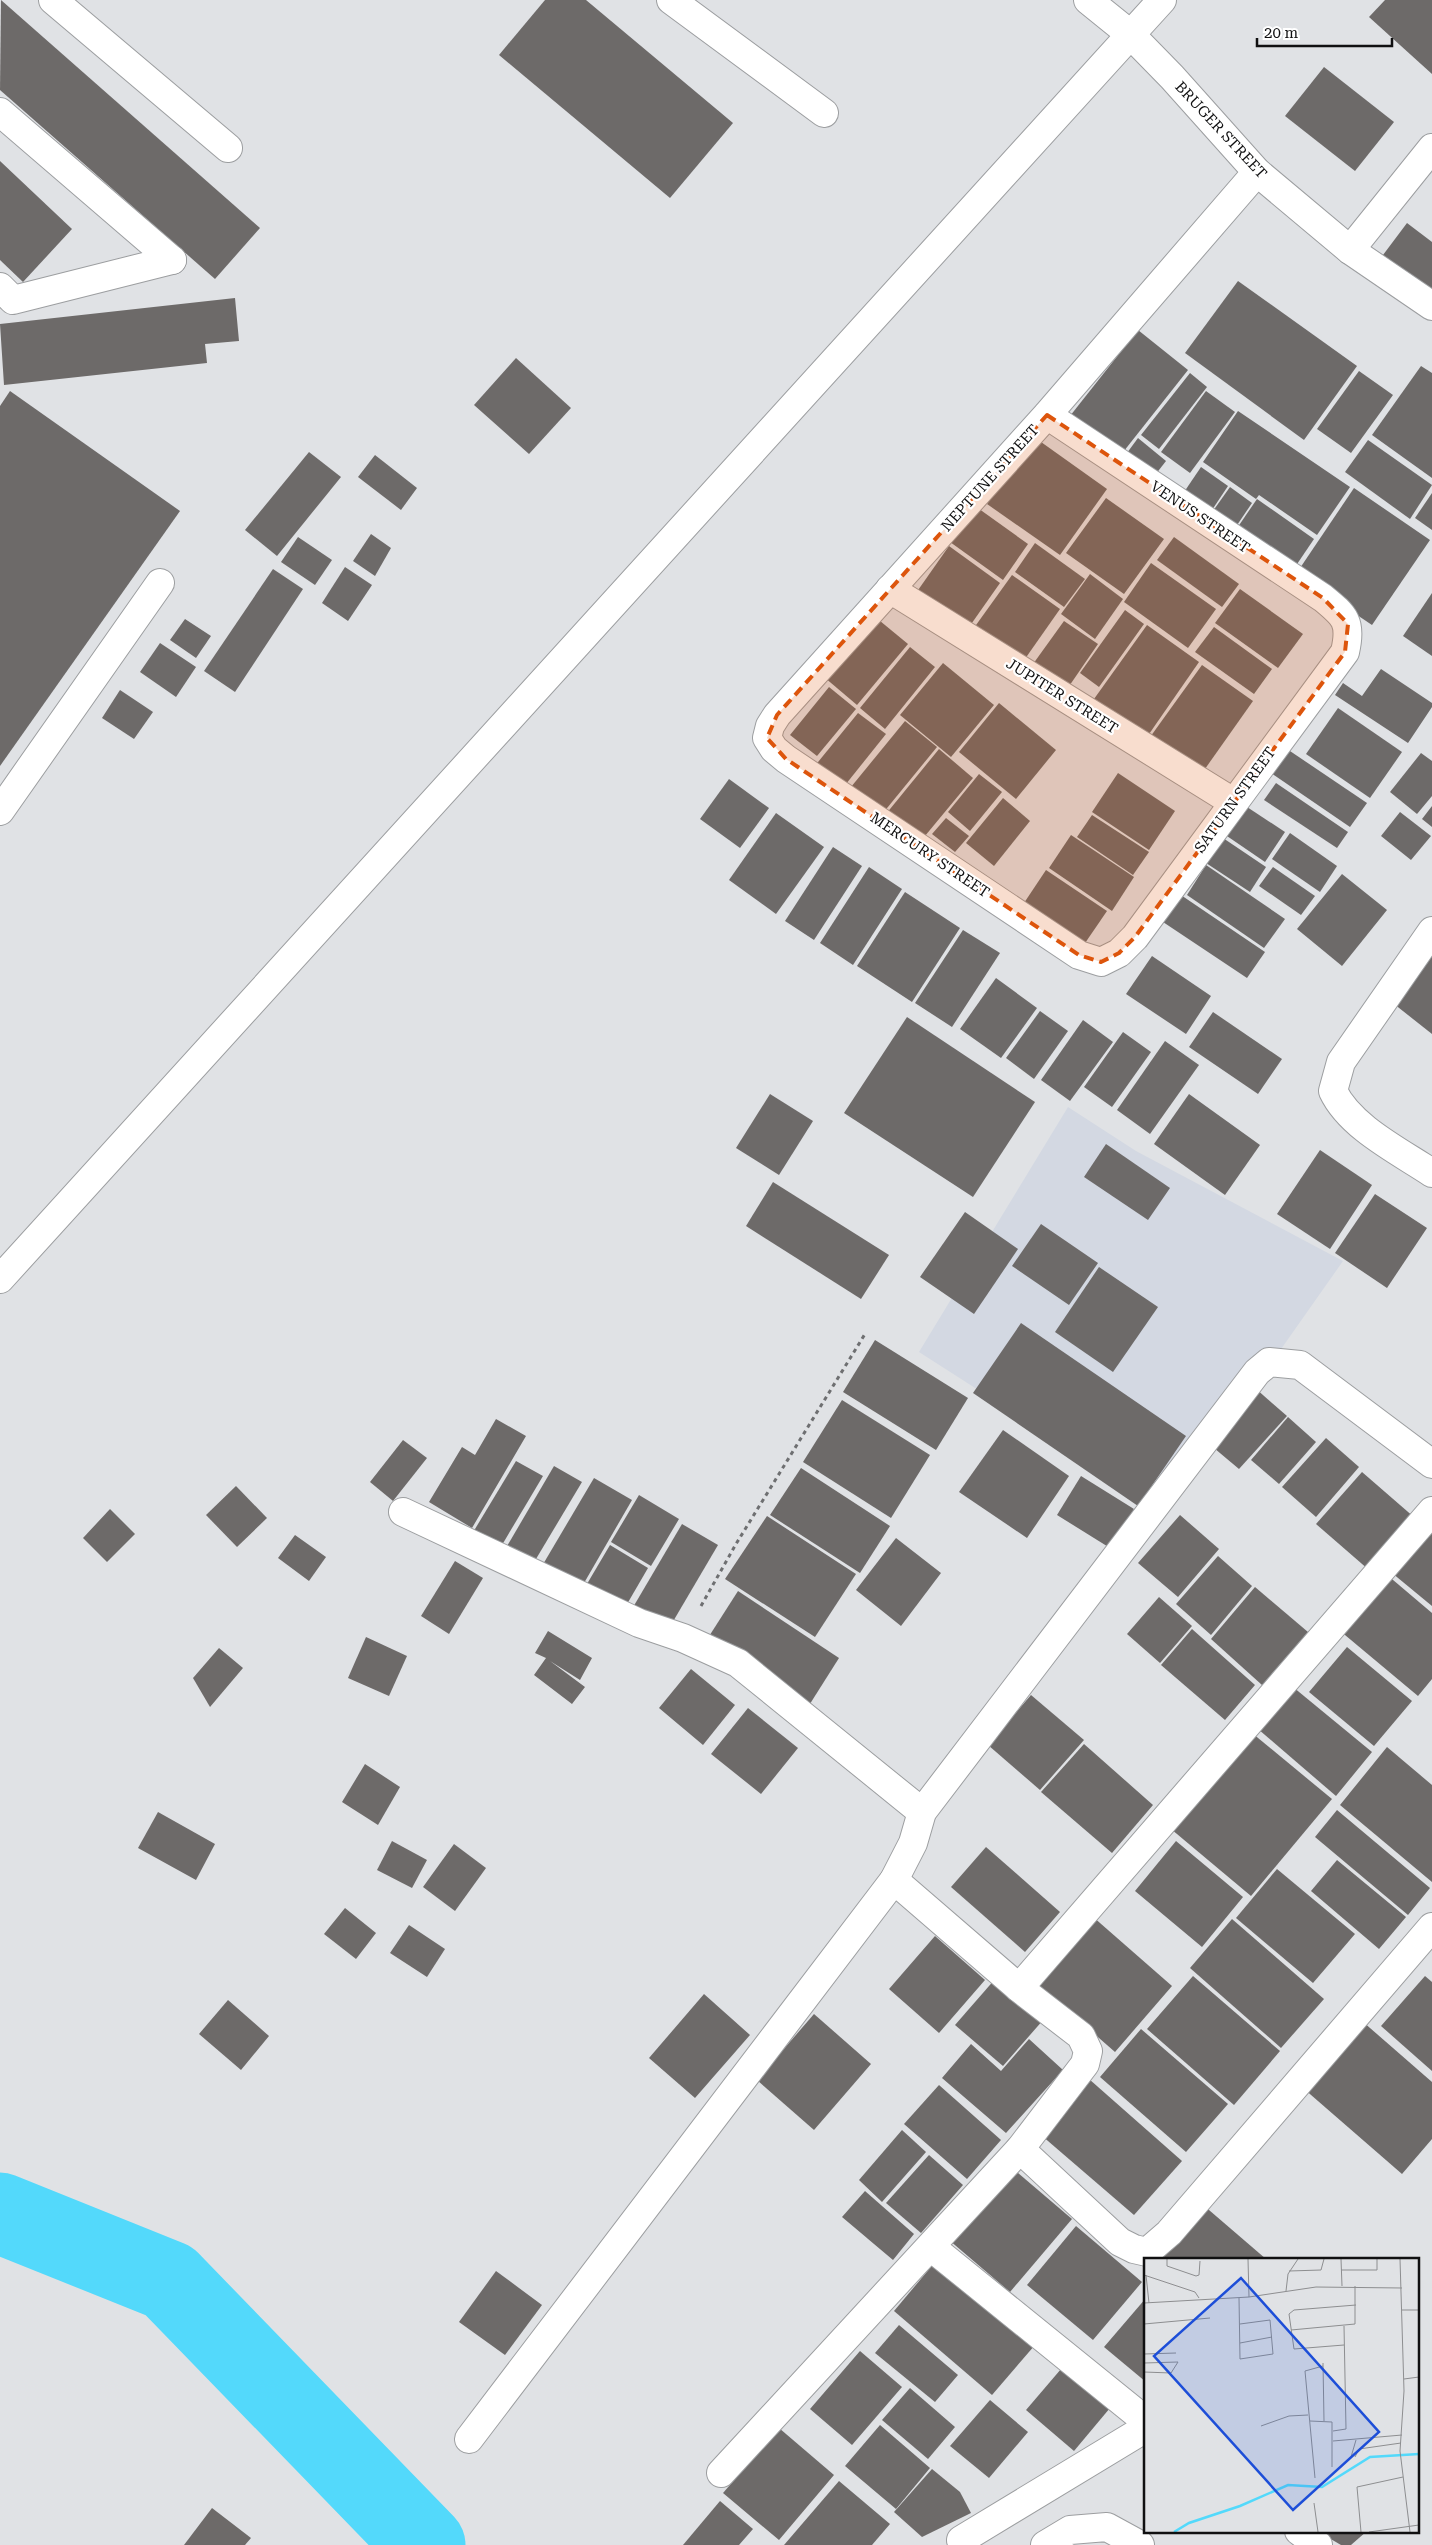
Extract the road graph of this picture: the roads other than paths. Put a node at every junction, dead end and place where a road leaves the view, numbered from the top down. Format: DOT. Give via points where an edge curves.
graph roads {
  1 [pos="53,0"];
  2 [pos="670,0"];
  3 [pos="1088,0"];
  4 [pos="1162,0"];
  5 [pos="1130,34"];
  6 [pos="0,112"];
  7 [pos="824,113"];
  8 [pos="228,148"];
  9 [pos="1432,148"];
  10 [pos="1257,172"];
  11 [pos="1350,250"];
  12 [pos="0,287"];
  13 [pos="1432,306"];
  14 [pos="1047,415"];
  15 [pos="160,583"];
  16 [pos="890,589"];
  17 [pos="1348,624"];
  18 [pos="767,738"];
  19 [pos="1233,802"];
  20 [pos="0,811"];
  21 [pos="1432,931"];
  22 [pos="1101,962"];
  23 [pos="1432,1173"];
  24 [pos="0,1279"];
  25 [pos="1432,1464"];
  26 [pos="1432,1511"];
  27 [pos="403,1512"];
  28 [pos="922,1812"];
  29 [pos="894,1880"];
  30 [pos="1432,1927"];
  31 [pos="1019,1988"];
  32 [pos="1020,2149"];
  33 [pos="931,2247"];
  34 [pos="1144,2419"];
  35 [pos="1144,2429"];
  36 [pos="469,2439"];
  37 [pos="721,2473"];
  38 [pos="1299,2532"];
  39 [pos="962,2540"];
  40 [pos="1045,2545"];
  41 [pos="1140,2545"];
  42 [pos="1318,2545"];
  1 -- 8 [label="street"];
  2 -- 7 [label="street"];
  3 -- 5 [label="street, BRUGER STREET"];
  4 -- 5 [label="street"];
  5 -- 10 [label="street, BRUGER STREET"];
  5 -- 24 [label="street"];
  6 -- 12 [label="street" via="172,260 13,300"];
  9 -- 11 [label="street"];
  10 -- 11 [label="street, BRUGER STREET"];
  10 -- 14 [label="street, NEPTUNE STREET"];
  11 -- 13 [label="street, BRUGER STREET"];
  14 -- 16 [label="street, NEPTUNE STREET"];
  14 -- 17 [label="street, VENUS STREET" via="1323,598 1340,612"];
  15 -- 20 [label="street"];
  16 -- 18 [label="street, NEPTUNE STREET" via="777,715"];
  16 -- 19 [label="street, JUPITER STREET"];
  17 -- 19 [label="street, SATURN STREET" via="1344,652"];
  18 -- 22 [label="street, MERCURY STREET" via="774,749 786,758 1079,955"];
  19 -- 22 [label="street, SATURN STREET" via="1135,937 1119,953"];
  21 -- 23 [label="street" via="1341,1062 1333,1091 1340,1106 1352,1119"];
  25 -- 28 [label="street" via="1300,1365 1269,1362 1246,1386"];
  26 -- 31 [label="street"];
  27 -- 28 [label="street" via="639,1623 683,1638 738,1663"];
  28 -- 29 [label="street" via="913,1844"];
  29 -- 31 [label="street"];
  29 -- 36 [label="street"];
  30 -- 32 [label="street" via="1169,2234 1147,2252 1120,2242"];
  31 -- 32 [label="street" via="1081,2036 1088,2051 1085,2064"];
  32 -- 33 [label="street"];
  33 -- 34 [label="street"];
  33 -- 37 [label="street"];
  35 -- 39 [label="street"];
  38 -- 42 [label="street"];
  40 -- 41 [label="street" via="1070,2530 1108,2527"];
}
